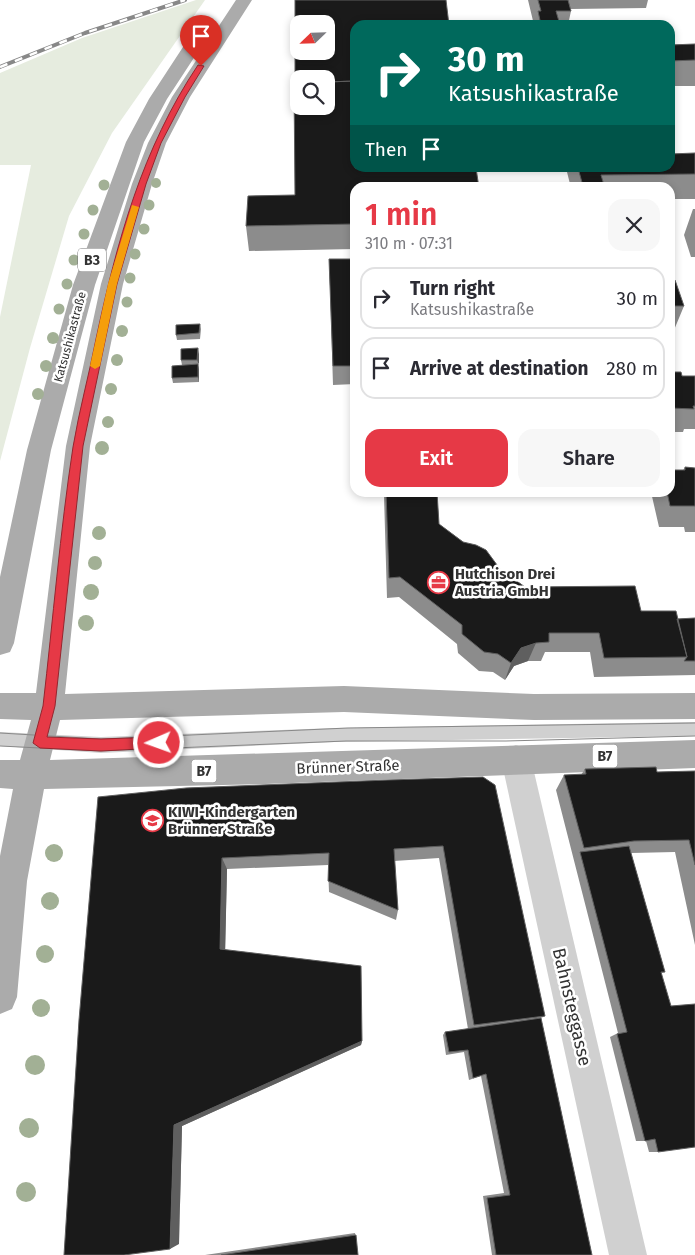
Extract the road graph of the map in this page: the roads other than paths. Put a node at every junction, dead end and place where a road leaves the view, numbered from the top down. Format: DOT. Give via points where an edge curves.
graph roads {
  1 [pos="244,0"];
  2 [pos="202,32"];
  3 [pos="180,81"];
  4 [pos="0,643"];
  5 [pos="0,706"];
  6 [pos="49,706"];
  7 [pos="695,706"];
  8 [pos="695,729"];
  9 [pos="0,740"];
  10 [pos="40,743"];
  11 [pos="695,754"];
  12 [pos="516,759"];
  13 [pos="0,774"];
  14 [pos="31,775"];
  15 [pos="0,997"];
  16 [pos="628,1255"];
  1 -- 3 [label="main road, Katsushikastraße / B3"];
  2 -- 3 [label="main road, Katsushikastraße / B3"];
  3 -- 4 [label="main road, Katsushikastraße / B3" via="135,142 84,285 39,450"];
  3 -- 6 [label="main road, Katsushikastraße / B3" via="142,184 112,284 78,446"];
  5 -- 6 [label="main road"];
  6 -- 7 [label="main road" via="344,699 534,706"];
  6 -- 10 [label="main road, Katsushikastraße / B3"];
  8 -- 10 [label="lane" via="336,735 101,745"];
  9 -- 10 [label="lane"];
  10 -- 14 [label="main road, Katsushikastraße / B3"];
  11 -- 12 [label="main road, Brünner Straße / B7"];
  12 -- 14 [label="main road, Brünner Straße / B7" via="376,767"];
  12 -- 16 [label="street, Bahnsteggasse"];
  13 -- 14 [label="main road, Brünner Straße / B7"];
  14 -- 15 [label="main road, Katsushikastraße / B3" via="11,881"];
}
